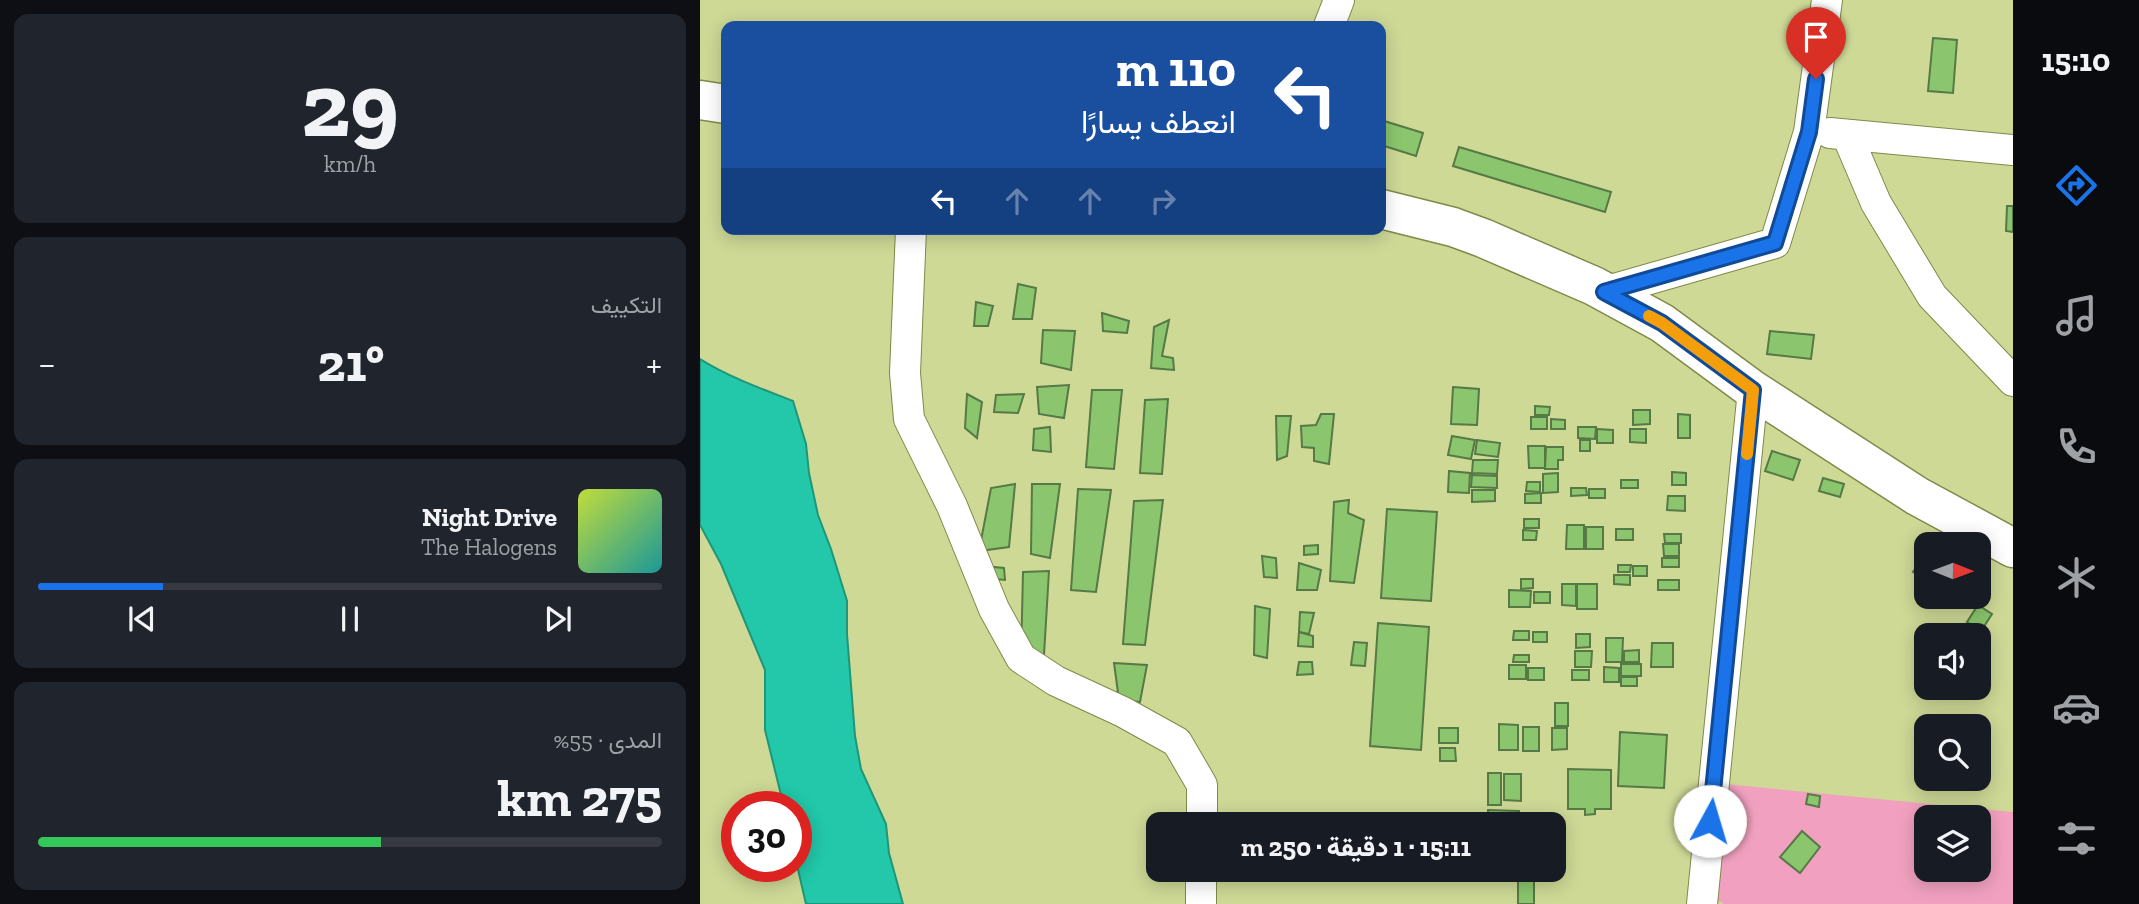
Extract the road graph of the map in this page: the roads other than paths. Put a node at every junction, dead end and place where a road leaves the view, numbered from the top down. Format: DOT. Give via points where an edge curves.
graph roads {
  1 [pos="1339,0"];
  2 [pos="1827,0"];
  3 [pos="1331,21"];
  4 [pos="700,100"];
  5 [pos="721,103"];
  6 [pos="1809,132"];
  7 [pos="1847,135"];
  8 [pos="2013,150"];
  9 [pos="1386,210"];
  10 [pos="911,235"];
  11 [pos="1604,292"];
  12 [pos="2013,381"];
  13 [pos="1753,390"];
  14 [pos="2013,548"];
  15 [pos="1202,812"];
  16 [pos="1202,882"];
  17 [pos="1201,904"];
  18 [pos="1702,904"];
  1 -- 3 [label="street"];
  2 -- 6 [label="street"];
  4 -- 5 [label="street"];
  6 -- 7 [label="street"];
  6 -- 11 [label="street" via="1775,243"];
  7 -- 8 [label="street"];
  7 -- 12 [label="street" via="1876,204 1932,296"];
  9 -- 11 [label="street" via="1453,227"];
  10 -- 15 [label="street" via="905,373 909,419 952,506 994,610 1021,658 1056,681 1177,742 1202,785"];
  11 -- 13 [label="street" via="1662,323"];
  13 -- 14 [label="street" via="1917,496"];
  13 -- 18 [label="street"];
  16 -- 17 [label="street"];
}
